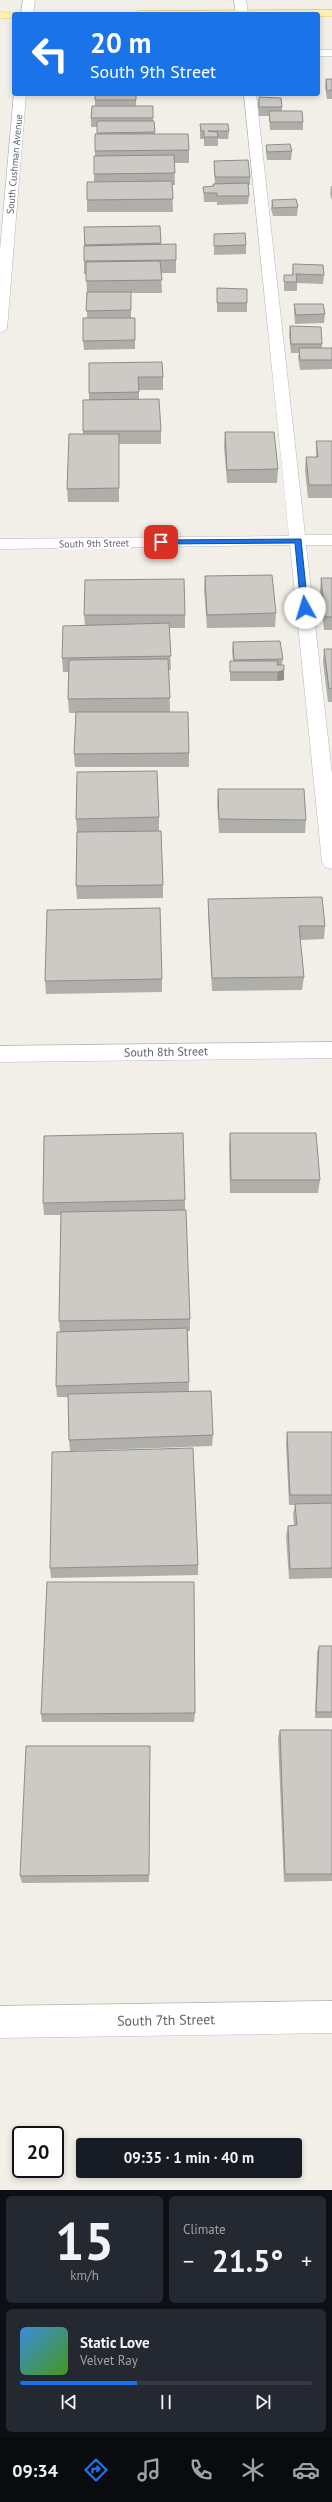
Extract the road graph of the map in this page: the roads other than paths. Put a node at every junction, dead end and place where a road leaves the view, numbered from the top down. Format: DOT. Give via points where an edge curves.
graph roads {
  1 [pos="29,0"];
  2 [pos="240,0"];
  3 [pos="27,12"];
  4 [pos="242,12"];
  5 [pos="320,13"];
  6 [pos="332,13"];
  7 [pos="0,15"];
  8 [pos="12,15"];
  9 [pos="320,53"];
  10 [pos="332,53"];
  11 [pos="20,96"];
  12 [pos="250,96"];
  13 [pos="0,329"];
  14 [pos="332,540"];
  15 [pos="298,541"];
  16 [pos="0,544"];
  17 [pos="332,862"];
  18 [pos="332,1050"];
  19 [pos="0,1054"];
  20 [pos="332,2017"];
  21 [pos="0,2022"];
  1 -- 3 [label="street"];
  2 -- 4 [label="street"];
  5 -- 6 [label="main road"];
  7 -- 8 [label="main road"];
  9 -- 10 [label="street"];
  11 -- 13 [label="street, South Cushman Avenue"];
  12 -- 15 [label="street"];
  14 -- 15 [label="street, South 9th Street"];
  15 -- 16 [label="street, South 9th Street"];
  15 -- 17 [label="street"];
  18 -- 19 [label="street, South 8th Street"];
  20 -- 21 [label="street, South 7th Street"];
}
